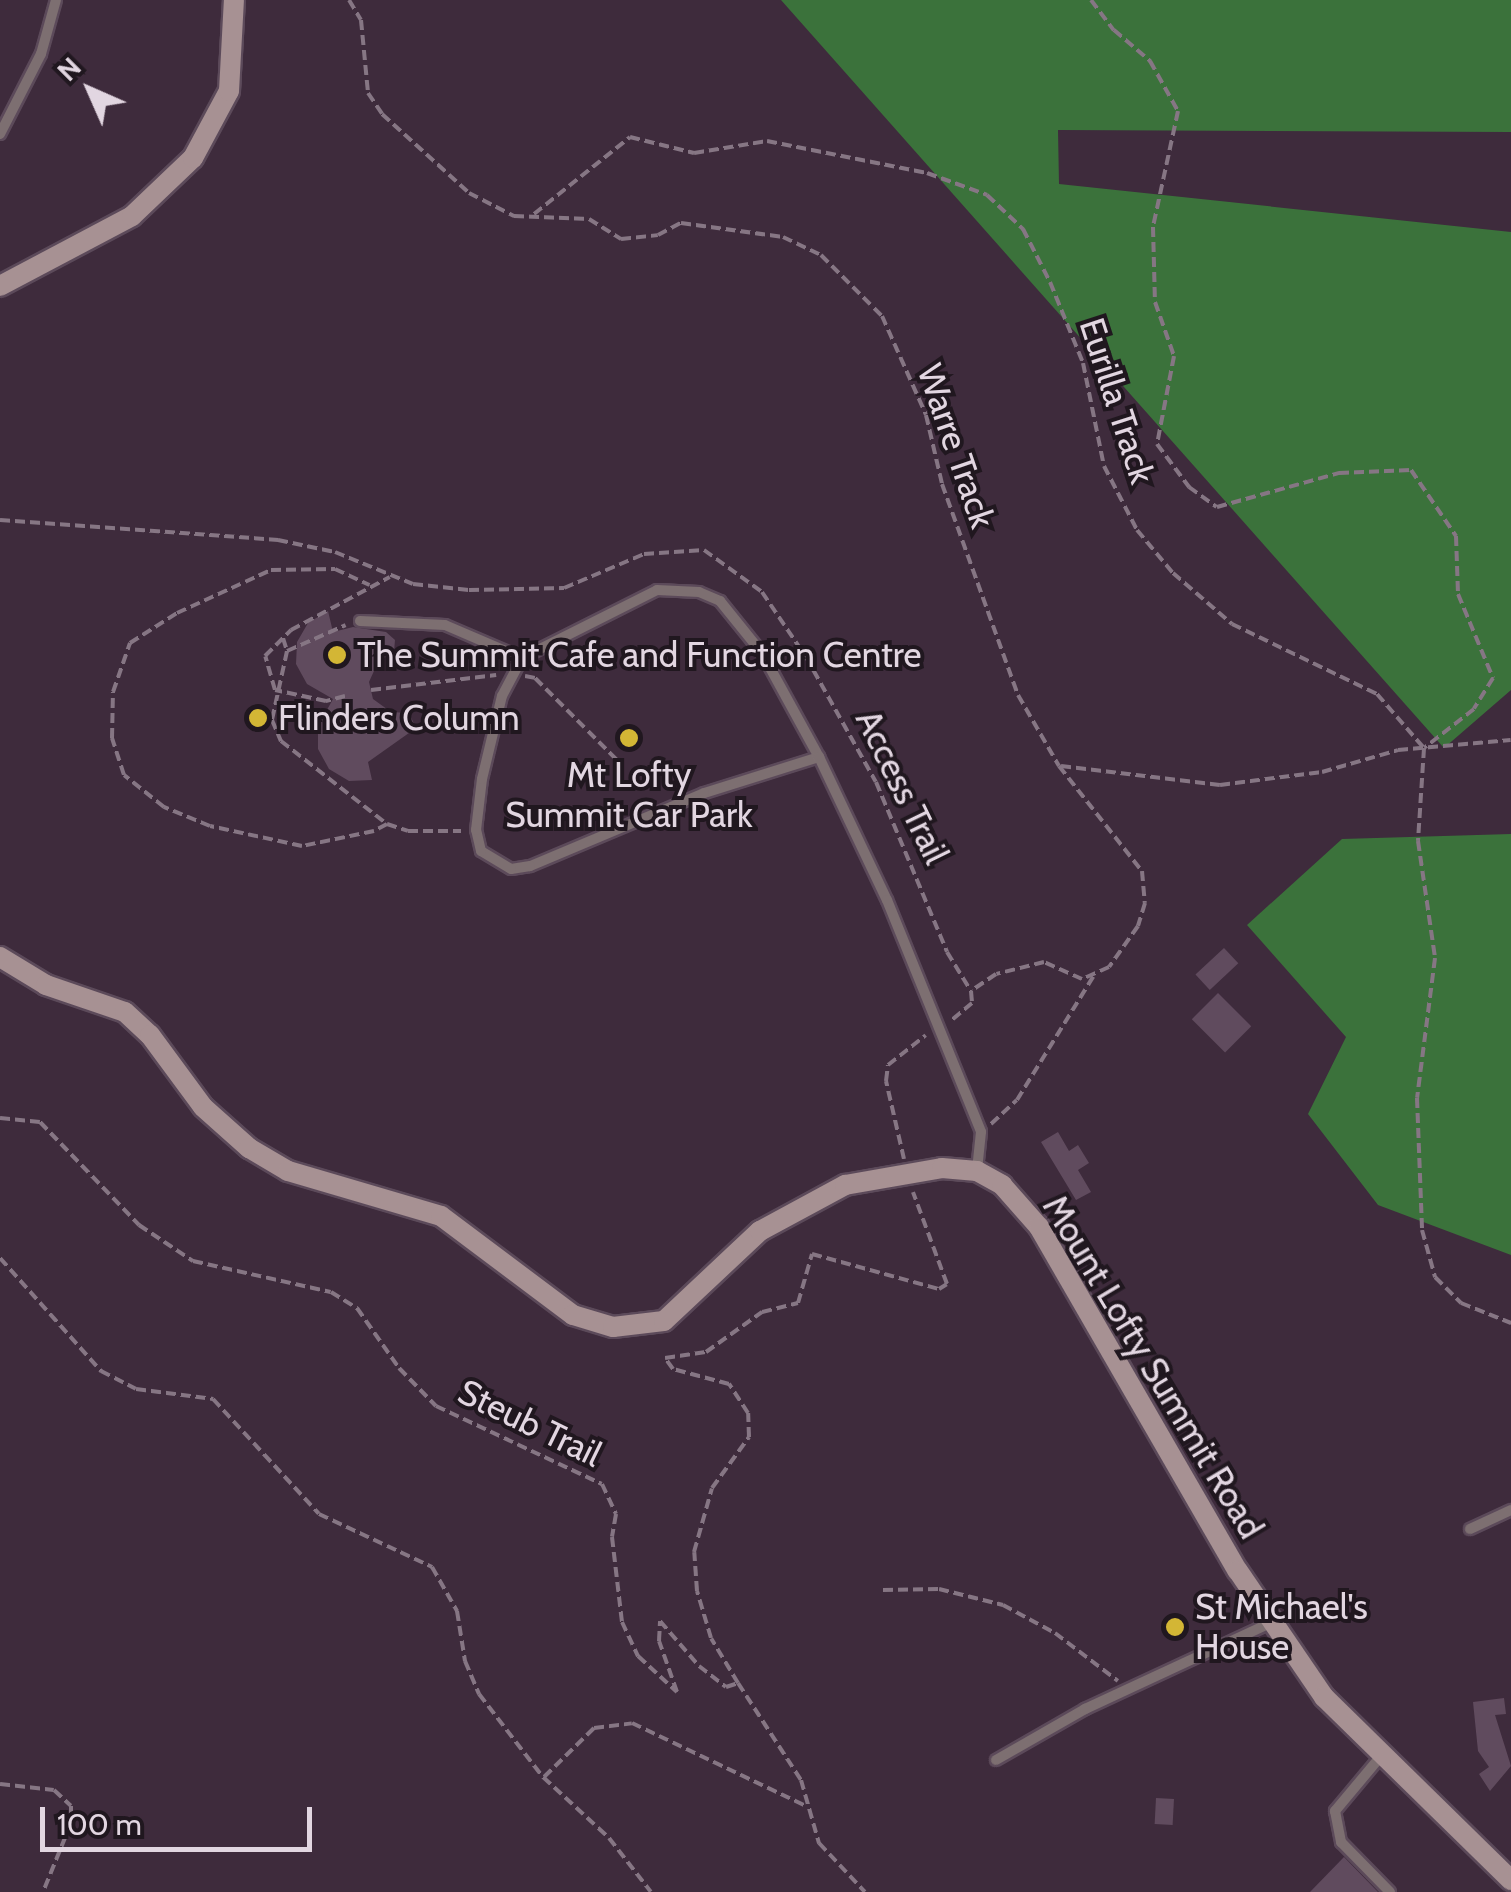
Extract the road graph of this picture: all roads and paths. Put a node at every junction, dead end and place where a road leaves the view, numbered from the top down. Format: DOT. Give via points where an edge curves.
graph roads {
  1 [pos="56,0"];
  2 [pos="234,0"];
  3 [pos="349,0"];
  4 [pos="1092,0"];
  5 [pos="0,134"];
  6 [pos="534,214"];
  7 [pos="0,286"];
  8 [pos="0,520"];
  9 [pos="390,577"];
  10 [pos="370,585"];
  11 [pos="360,622"];
  12 [pos="283,638"];
  13 [pos="287,650"];
  14 [pos="522,658"];
  15 [pos="384,687"];
  16 [pos="275,690"];
  17 [pos="371,690"];
  18 [pos="346,696"];
  19 [pos="1511,740"];
  20 [pos="1424,748"];
  21 [pos="820,757"];
  22 [pos="1059,766"];
  23 [pos="388,824"];
  24 [pos="476,830"];
  25 [pos="0,957"];
  26 [pos="1094,978"];
  27 [pos="971,991"];
  28 [pos="938,1029"];
  29 [pos="0,1118"];
  30 [pos="980,1132"];
  31 [pos="977,1171"];
  32 [pos="812,1254"];
  33 [pos="0,1258"];
  34 [pos="1511,1323"];
  35 [pos="1511,1510"];
  36 [pos="1470,1529"];
  37 [pos="883,1590"];
  38 [pos="1270,1622"];
  39 [pos="738,1683"];
  40 [pos="1128,1688"];
  41 [pos="1381,1756"];
  42 [pos="996,1760"];
  43 [pos="543,1777"];
  44 [pos="0,1784"];
  45 [pos="804,1805"];
  46 [pos="1511,1880"];
  47 [pos="43,1892"];
  48 [pos="652,1892"];
  49 [pos="866,1892"];
  50 [pos="1390,1892"];
  1 -- 5 [label="lane" via="41,54"];
  2 -- 7 [label="main road" via="237,40 229,91 193,158 132,216"];
  3 -- 6 [label="path, Warre Track" via="361,20 368,93 382,114 469,193 514,216"];
  4 -- 20 [label="path" via="1114,30 1150,60 1178,111 1153,227 1155,302 1174,356 1157,444 1189,487 1217,507 1339,473 1411,470 1456,536 1458,594 1493,678 1474,709"];
  6 -- 20 [label="path, Eurilla Track" via="630,138 694,152 766,141 927,174 986,196 1023,229 1050,282 1084,362 1104,466 1136,530 1232,624 1378,694"];
  6 -- 22 [label="path, Warre Track" via="589,219 621,239 658,235 681,223 783,237 821,254 852,280 882,316 914,382 993,633 1018,696"];
  8 -- 9 [label="path, Access Trail" via="278,540 335,552"];
  9 -- 10 [label="path"];
  9 -- 27 [label="path, Access Trail" via="468,590 538,591 564,588 671,547 704,550 736,567 762,592 806,657 876,782 947,952"];
  10 -- 12 [label="path"];
  10 -- 23 [label="path" via="335,569 271,570 177,614 130,643 113,692 112,738 124,775 164,808 210,826 302,846 354,838"];
  11 -- 13 [label="path"];
  11 -- 14 [label="lane" via="445,625"];
  12 -- 13 [label="path"];
  12 -- 16 [label="path" via="265,656"];
  13 -- 16 [label="path"];
  14 -- 21 [label="lane" via="657,590 699,592 720,601 762,652"];
  14 -- 24 [label="lane" via="502,696"];
  15 -- 17 [label="path"];
  16 -- 18 [label="path" via="326,702"];
  16 -- 23 [label="path" via="272,720 282,743"];
  19 -- 20 [label="path"];
  20 -- 22 [label="path" via="1322,772 1220,785"];
  20 -- 34 [label="path" via="1418,841 1435,958 1417,1098 1422,1230 1435,1277 1462,1303"];
  21 -- 24 [label="lane" via="704,793 530,866 510,869 493,862"];
  21 -- 28 [label="lane"];
  22 -- 26 [label="path, Warre Track" via="1142,871 1138,926"];
  23 -- 24 [label="path" via="408,832"];
  25 -- 31 [label="main road" via="46,985 125,1012 204,1107 249,1148 288,1171 441,1216 560,1307 613,1327 664,1321 760,1231 804,1201 892,1172"];
  26 -- 27 [label="path" via="1044,962 996,974"];
  26 -- 30 [label="path, Warre Track" via="1017,1100"];
  27 -- 28 [label="path" via="972,1003"];
  28 -- 30 [label="lane"];
  29 -- 39 [label="path, Steub Trail" via="40,1122 139,1225 193,1261 331,1292 357,1308 436,1406 602,1484 616,1514 612,1537 622,1622 638,1656 677,1692 660,1621 699,1666 726,1687"];
  30 -- 31 [label="lane"];
  31 -- 38 [label="main road, Mount Lofty Summit Road" via="1002,1185 1038,1227"];
  32 -- 39 [label="path" via="798,1303 762,1312 706,1352 666,1358 674,1369 729,1384 748,1413 749,1437 712,1488 694,1552 697,1591 712,1638"];
  33 -- 43 [label="path" via="101,1371 136,1389 213,1399 319,1514 432,1567 457,1611 464,1661 479,1694"];
  35 -- 36 [label="lane"];
  37 -- 40 [label="path" via="940,1588 1003,1605 1055,1633"];
  38 -- 40 [label="lane" via="1241,1642"];
  38 -- 41 [label="main road, Mount Lofty Summit Road" via="1324,1697"];
  39 -- 45 [label="path" via="801,1780"];
  40 -- 42 [label="lane"];
  41 -- 46 [label="main road, Mount Lofty Summit Road"];
  41 -- 50 [label="lane" via="1335,1811 1342,1842"];
  43 -- 45 [label="path" via="594,1728 632,1722"];
  43 -- 48 [label="path" via="609,1838"];
  44 -- 47 [label="path" via="54,1790 71,1806 71,1824"];
  45 -- 49 [label="path" via="819,1843"];
}
